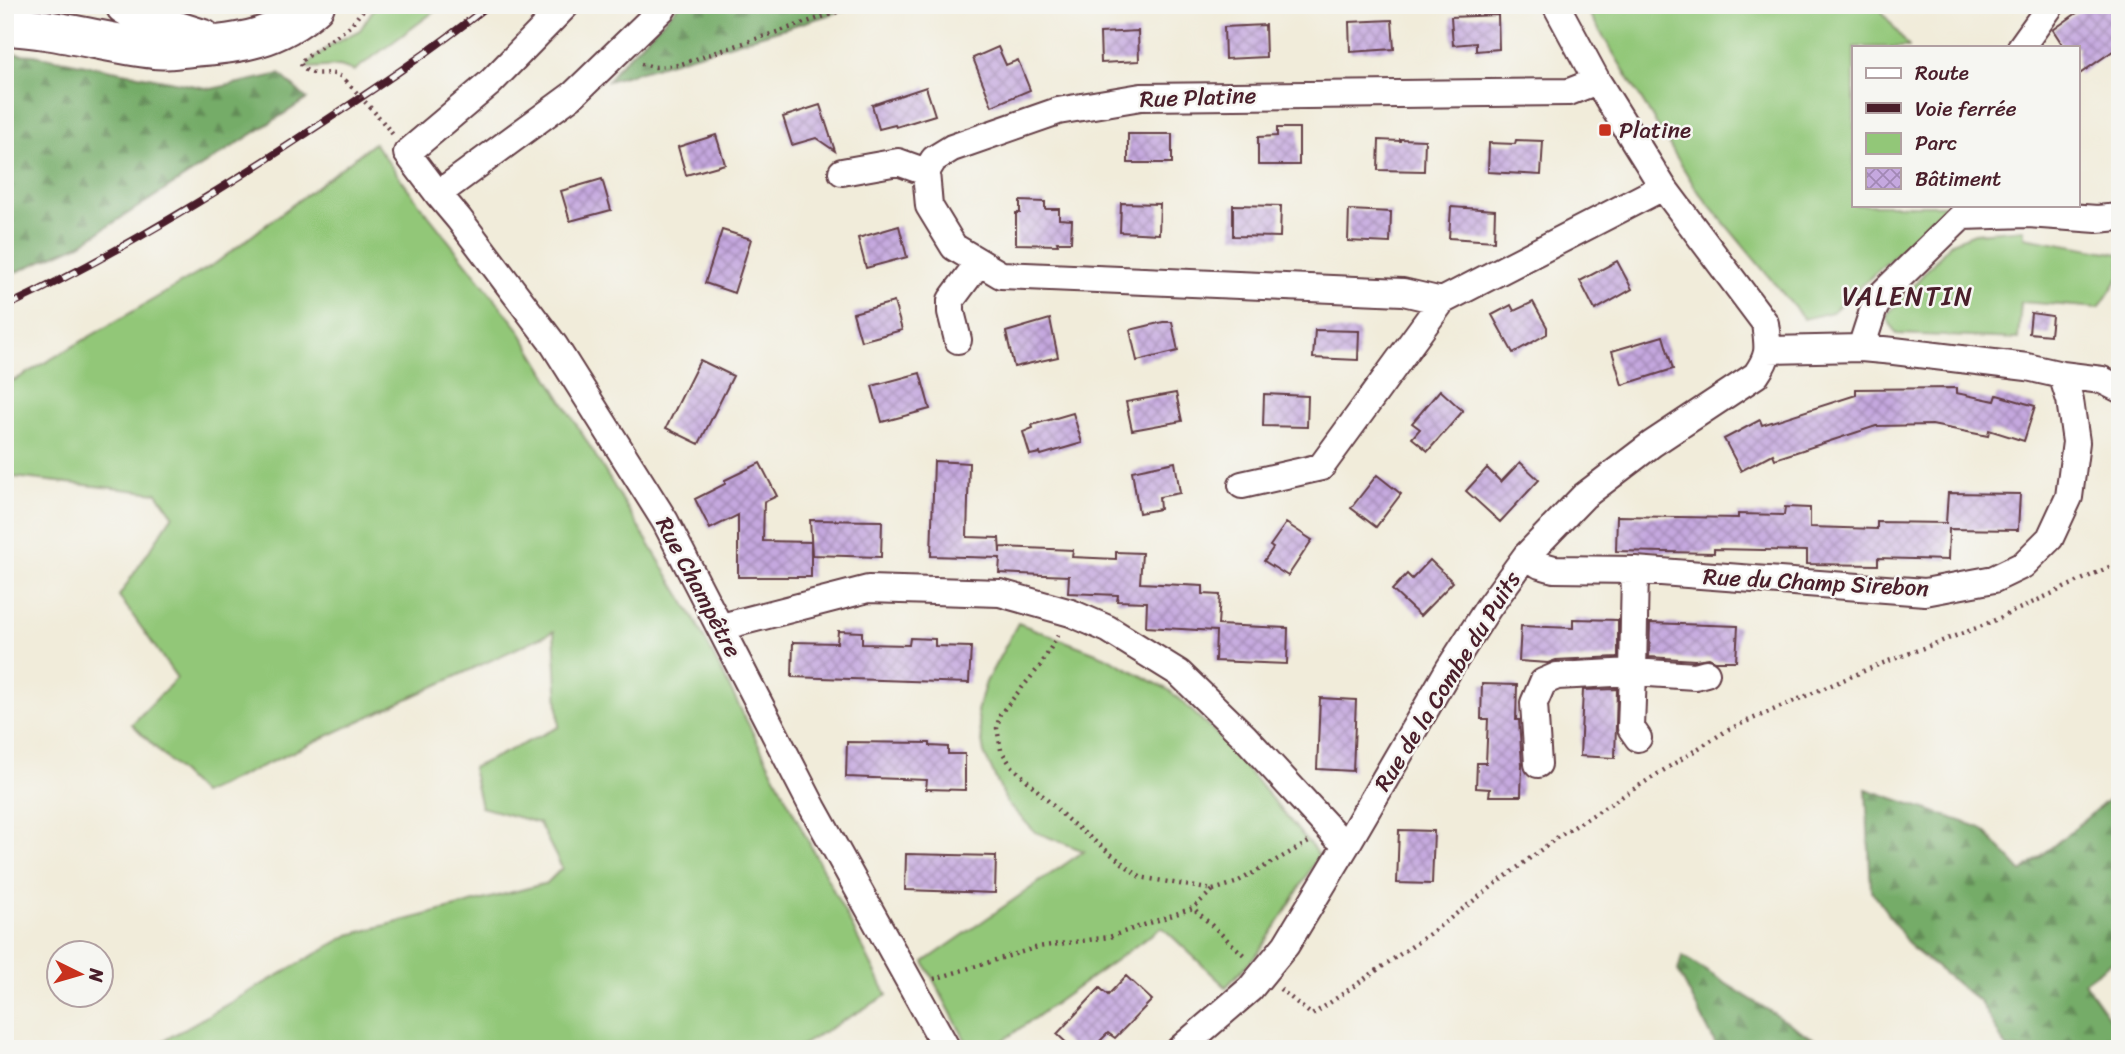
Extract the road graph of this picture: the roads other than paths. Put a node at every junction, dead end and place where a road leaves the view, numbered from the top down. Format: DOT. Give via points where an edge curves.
graph roads {
  1 [pos="125,5"];
  2 [pos="315,5"];
  3 [pos="566,5"];
  4 [pos="1556,5"];
  5 [pos="2050,5"];
  6 [pos="663,8"];
  7 [pos="5,26"];
  8 [pos="221,45"];
  9 [pos="2022,46"];
  10 [pos="1597,81"];
  11 [pos="842,172"];
  12 [pos="926,172"];
  13 [pos="1662,187"];
  14 [pos="438,194"];
  15 [pos="1966,210"];
  16 [pos="2025,210"];
  17 [pos="2120,217"];
  18 [pos="979,262"];
  19 [pos="1442,301"];
  20 [pos="958,340"];
  21 [pos="1861,348"];
  22 [pos="1768,349"];
  23 [pos="2062,375"];
  24 [pos="2120,389"];
  25 [pos="1242,485"];
  26 [pos="1526,556"];
  27 [pos="1635,570"];
  28 [pos="721,627"];
  29 [pos="1633,672"];
  30 [pos="1706,673"];
  31 [pos="1638,738"];
  32 [pos="1538,764"];
  33 [pos="1341,839"];
  34 [pos="947,1049"];
  35 [pos="1180,1049"];
  1 -- 8 [label="highway" via="162,26"];
  2 -- 8 [label="highway" via="300,19 260,38"];
  3 -- 14 [label="street, Rue Champêtre" via="490,83 407,153"];
  4 -- 10 [label="street"];
  5 -- 9 [label="street"];
  6 -- 14 [label="street" via="574,94"];
  7 -- 8 [label="highway" via="156,50"];
  10 -- 12 [label="street, Rue Platine" via="1569,92 1141,97 1058,111 952,148 934,159"];
  10 -- 13 [label="street"];
  11 -- 12 [label="street" via="898,162"];
  12 -- 18 [label="street" via="929,205 954,247"];
  13 -- 19 [label="street"];
  13 -- 22 [label="street" via="1765,323"];
  14 -- 28 [label="street, Rue Champêtre" via="554,345 665,521"];
  15 -- 16 [label="street"];
  15 -- 21 [label="street" via="1881,295"];
  16 -- 17 [label="street" via="2097,219"];
  18 -- 19 [label="street" via="1001,275 1403,292"];
  18 -- 20 [label="street" via="951,300"];
  19 -- 25 [label="street" via="1321,467"];
  21 -- 22 [label="street"];
  21 -- 23 [label="street"];
  22 -- 26 [label="street, Rue de la Combe du Puits" via="1756,375 1584,496"];
  23 -- 24 [label="street" via="2102,380"];
  23 -- 27 [label="street, Rue du Champ Sirebon" via="2076,442 2069,497 2050,538 2023,565 1994,579 1925,592"];
  26 -- 27 [label="street, Rue du Champ Sirebon" via="1554,569"];
  26 -- 33 [label="street, Rue de la Combe du Puits"];
  27 -- 29 [label="street"];
  28 -- 33 [label="street" via="868,589 1000,593 1071,613 1108,629 1179,673"];
  28 -- 34 [label="street, Rue Champêtre" via="813,808"];
  29 -- 30 [label="street"];
  29 -- 31 [label="street" via="1631,728"];
  29 -- 32 [label="street" via="1557,676 1544,682 1534,703"];
  33 -- 35 [label="street, Rue de la Combe du Puits" via="1299,925 1264,973"];
}
